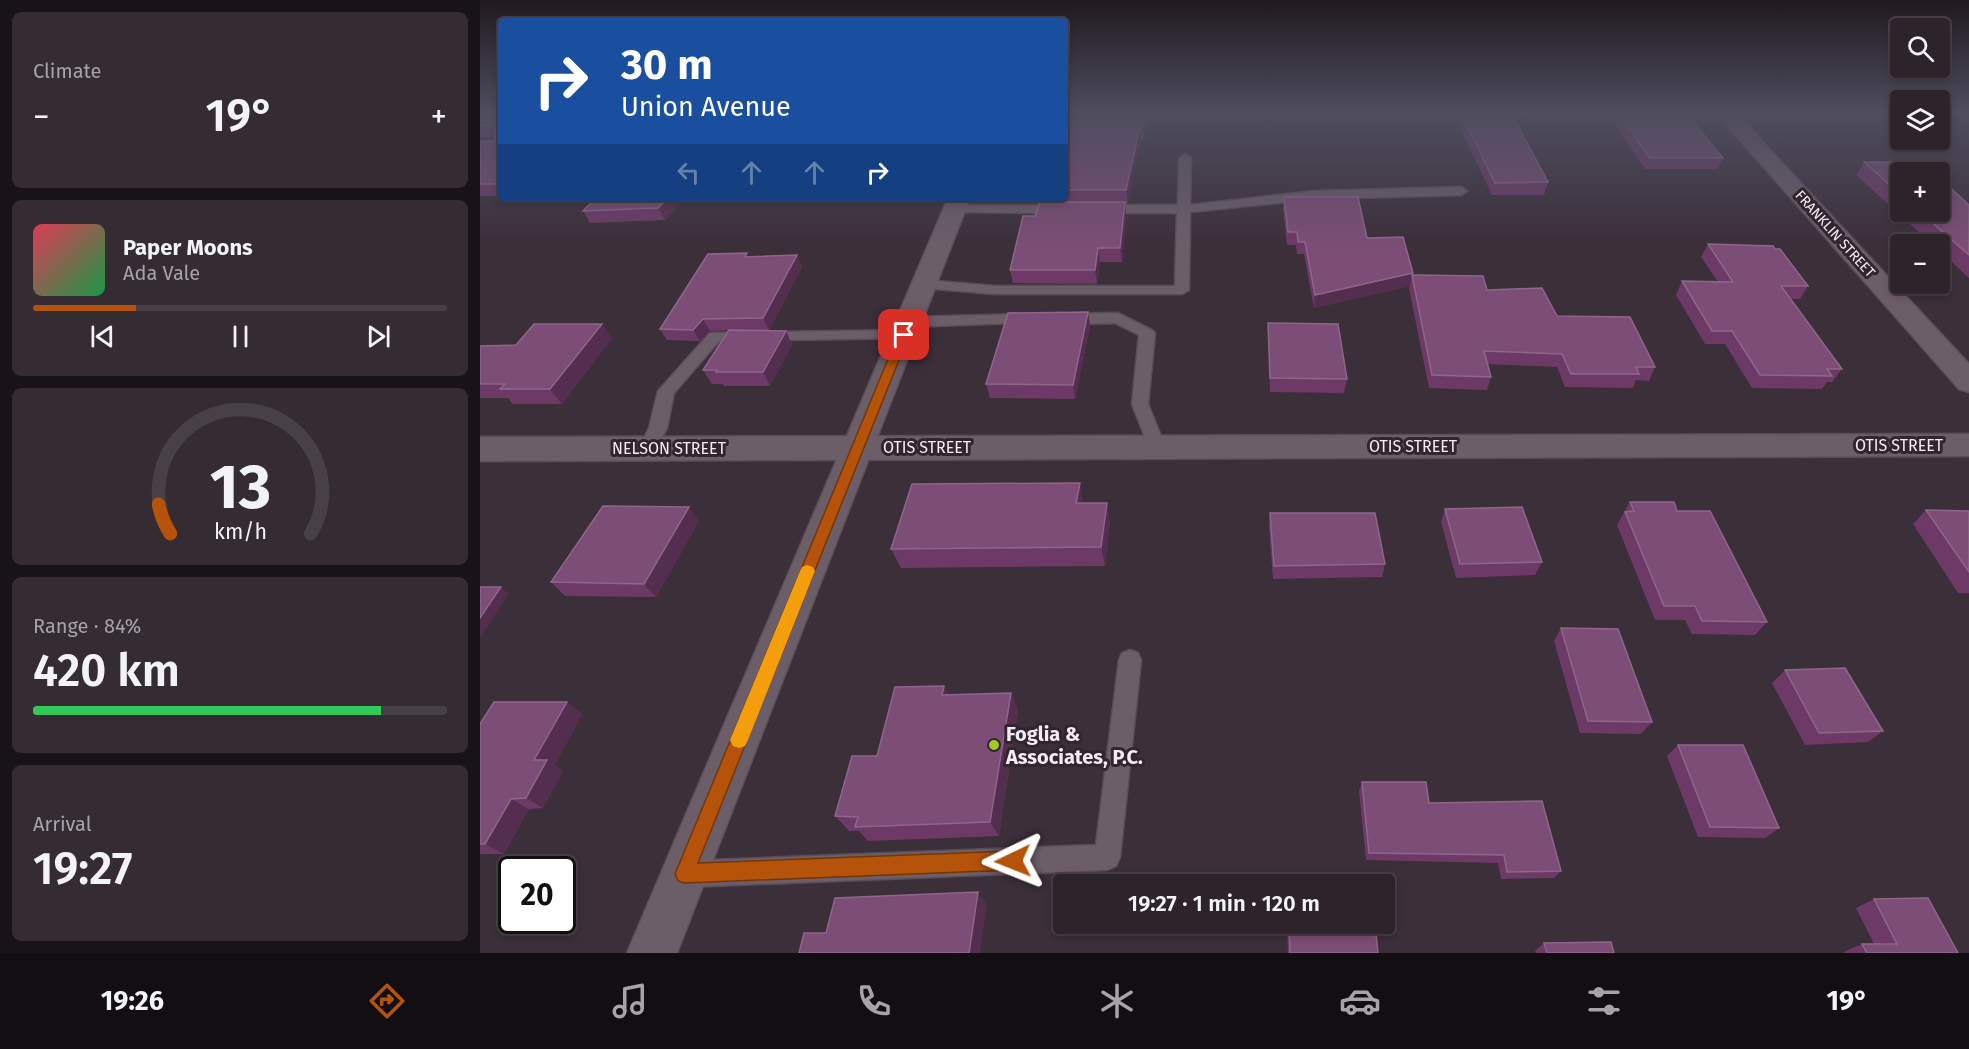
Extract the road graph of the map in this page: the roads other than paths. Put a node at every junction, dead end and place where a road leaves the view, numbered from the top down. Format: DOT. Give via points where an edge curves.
graph roads {
  1 [pos="1766,156"];
  2 [pos="1185,158"];
  3 [pos="1461,191"];
  4 [pos="957,204"];
  5 [pos="1069,209"];
  6 [pos="1092,209"];
  7 [pos="1184,209"];
  8 [pos="924,284"];
  9 [pos="906,328"];
  10 [pos="1969,382"];
  11 [pos="1969,445"];
  12 [pos="1156,446"];
  13 [pos="858,447"];
  14 [pos="648,448"];
  15 [pos="480,449"];
  16 [pos="1130,660"];
  17 [pos="685,874"];
  18 [pos="652,953"];
  1 -- 10 [label="street, FRANKLIN STREET"];
  2 -- 7 [label="lane"];
  3 -- 7 [label="lane" via="1316,195"];
  4 -- 5 [label="lane"];
  4 -- 8 [label="street"];
  6 -- 7 [label="lane"];
  7 -- 8 [label="lane" via="1182,290 995,290"];
  8 -- 9 [label="street"];
  9 -- 12 [label="lane" via="1118,318 1148,333 1140,404"];
  9 -- 13 [label="street"];
  9 -- 14 [label="lane" via="715,336 666,391 658,428"];
  11 -- 12 [label="street, OTIS STREET"];
  12 -- 13 [label="street, OTIS STREET"];
  13 -- 14 [label="street, NELSON STREET"];
  13 -- 17 [label="street"];
  14 -- 15 [label="street, NELSON STREET"];
  16 -- 17 [label="lane" via="1107,857"];
  17 -- 18 [label="street"];
}
